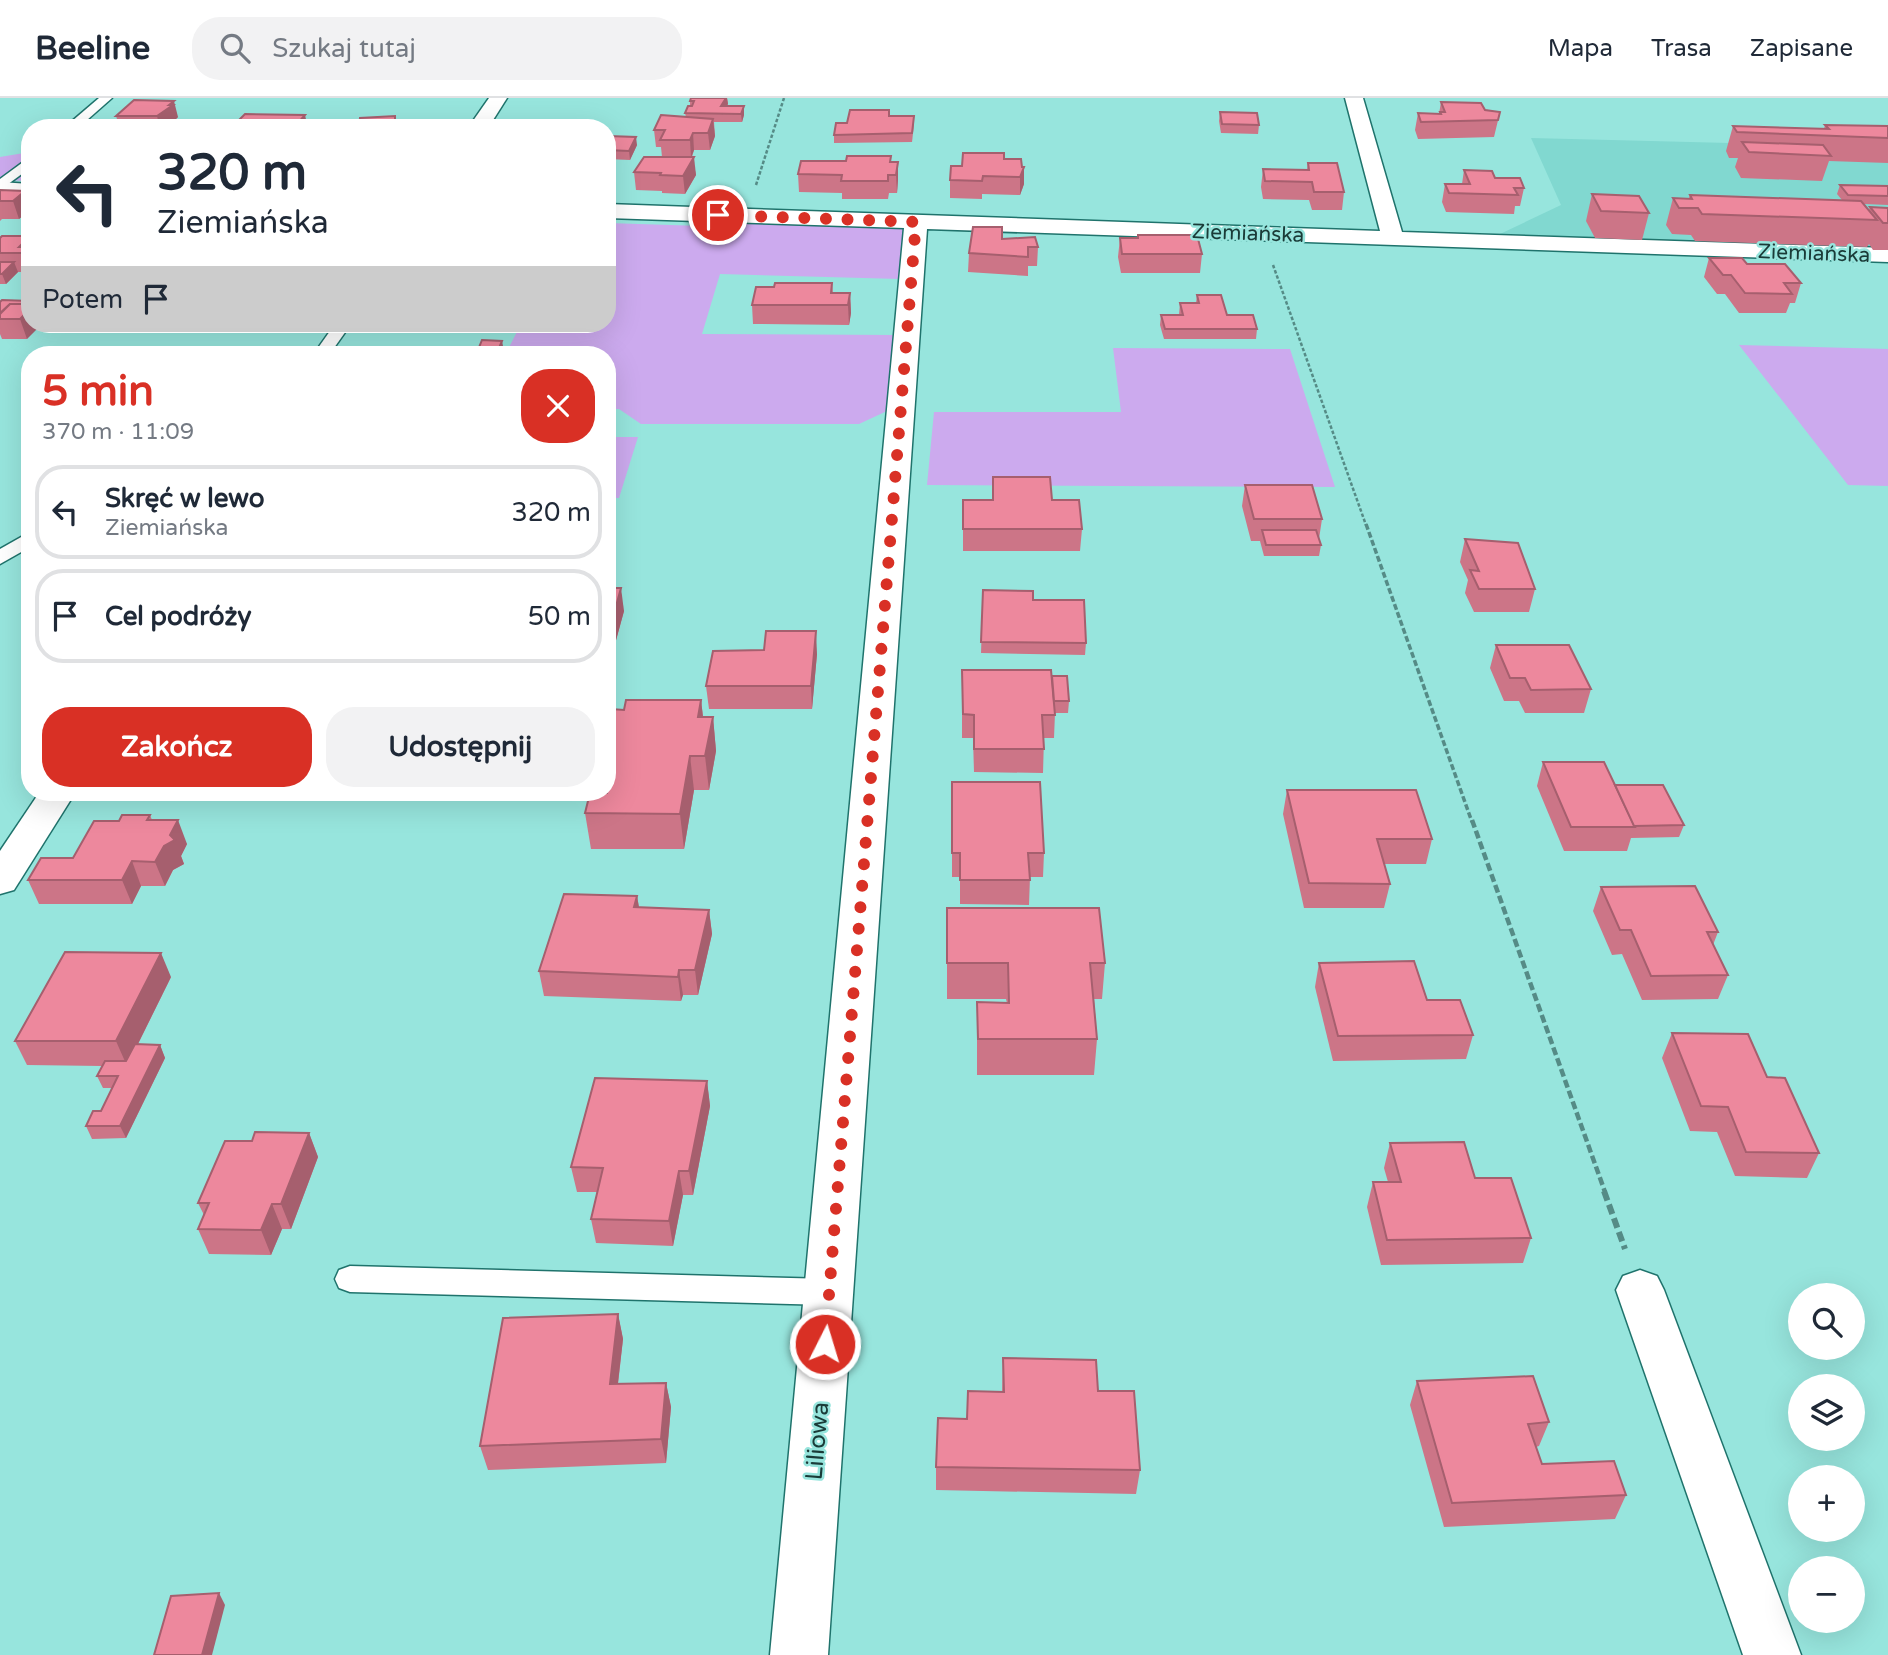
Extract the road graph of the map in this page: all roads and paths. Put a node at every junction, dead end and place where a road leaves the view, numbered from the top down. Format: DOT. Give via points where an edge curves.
graph roads {
  1 [pos="106,98"];
  2 [pos="498,98"];
  3 [pos="785,98"];
  4 [pos="1354,98"];
  5 [pos="81,119"];
  6 [pos="484,119"];
  7 [pos="21,169"];
  8 [pos="0,187"];
  9 [pos="21,189"];
  10 [pos="616,211"];
  11 [pos="746,216"];
  12 [pos="916,222"];
  13 [pos="1246,233"];
  14 [pos="1393,238"];
  15 [pos="1888,255"];
  16 [pos="21,544"];
  17 [pos="0,558"];
  18 [pos="52,801"];
  19 [pos="0,881"];
  20 [pos="350,1279"];
  21 [pos="1640,1290"];
  22 [pos="829,1292"];
  23 [pos="799,1655"];
  24 [pos="1772,1655"];
  1 -- 5 [label="lane"];
  2 -- 6 [label="street"];
  3 -- 11 [label="path"];
  4 -- 14 [label="street"];
  7 -- 8 [label="lane"];
  8 -- 9 [label="street"];
  10 -- 11 [label="street, Ziemiańska"];
  11 -- 12 [label="street, Ziemiańska"];
  12 -- 13 [label="street, Ziemiańska"];
  12 -- 22 [label="street, Liliowa"];
  13 -- 14 [label="street, Ziemiańska"];
  13 -- 21 [label="path" via="1266,251 1278,274"];
  14 -- 15 [label="street, Ziemiańska"];
  16 -- 17 [label="lane"];
  18 -- 19 [label="street"];
  20 -- 22 [label="lane"];
  21 -- 24 [label="street"];
  22 -- 23 [label="street, Liliowa"];
}
